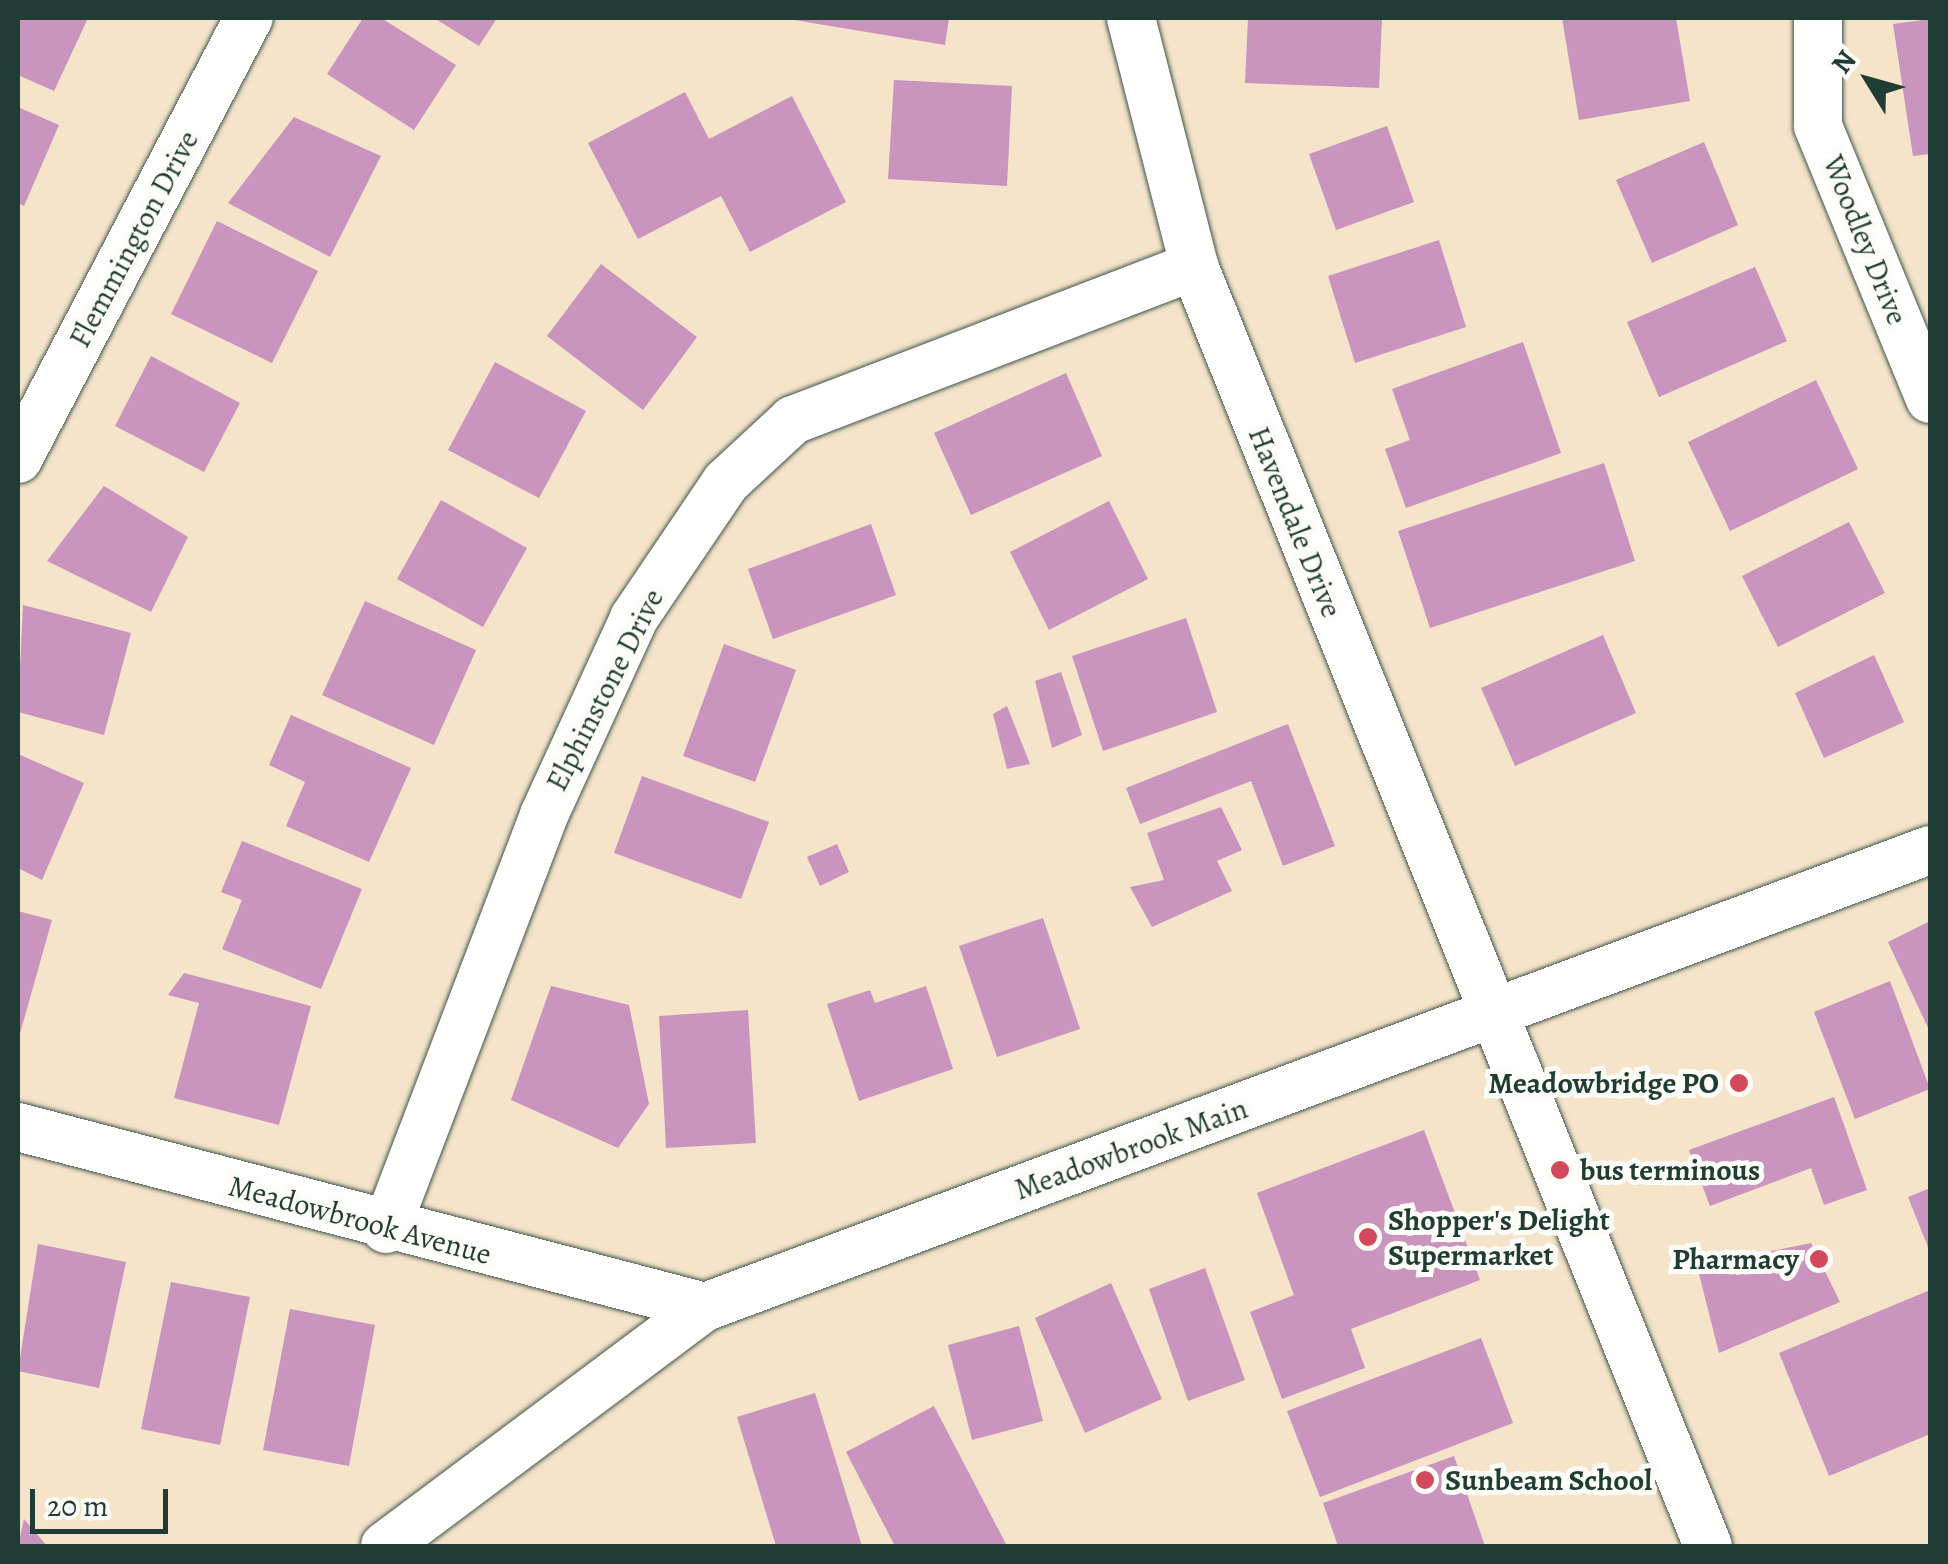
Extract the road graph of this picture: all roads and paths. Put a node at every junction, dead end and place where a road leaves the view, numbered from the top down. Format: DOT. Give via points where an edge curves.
graph roads {
  1 [pos="249,18"];
  2 [pos="1132,18"];
  3 [pos="1818,18"];
  4 [pos="1194,266"];
  5 [pos="1930,399"];
  6 [pos="18,459"];
  7 [pos="1930,850"];
  8 [pos="1492,1016"];
  9 [pos="18,1127"];
  10 [pos="386,1228"];
  11 [pos="704,1307"];
  12 [pos="386,1546"];
  13 [pos="1708,1546"];
  1 -- 6 [label="street, Flemmington Drive"];
  2 -- 4 [label="street, Havendale Drive"];
  3 -- 5 [label="street, Woodley Drive" via="1818,126"];
  4 -- 8 [label="street, Havendale Drive"];
  4 -- 10 [label="street, Elphinstone Drive" via="792,420 726,482 634,618 544,814"];
  7 -- 8 [label="street, Meadowbrook Main"];
  8 -- 11 [label="street, Meadowbrook Main"];
  8 -- 13 [label="street, Havendale Drive"];
  9 -- 10 [label="street, Meadowbrook Avenue"];
  10 -- 11 [label="street, Meadowbrook Avenue"];
  11 -- 12 [label="street, Meadowbrook Main"];
}
